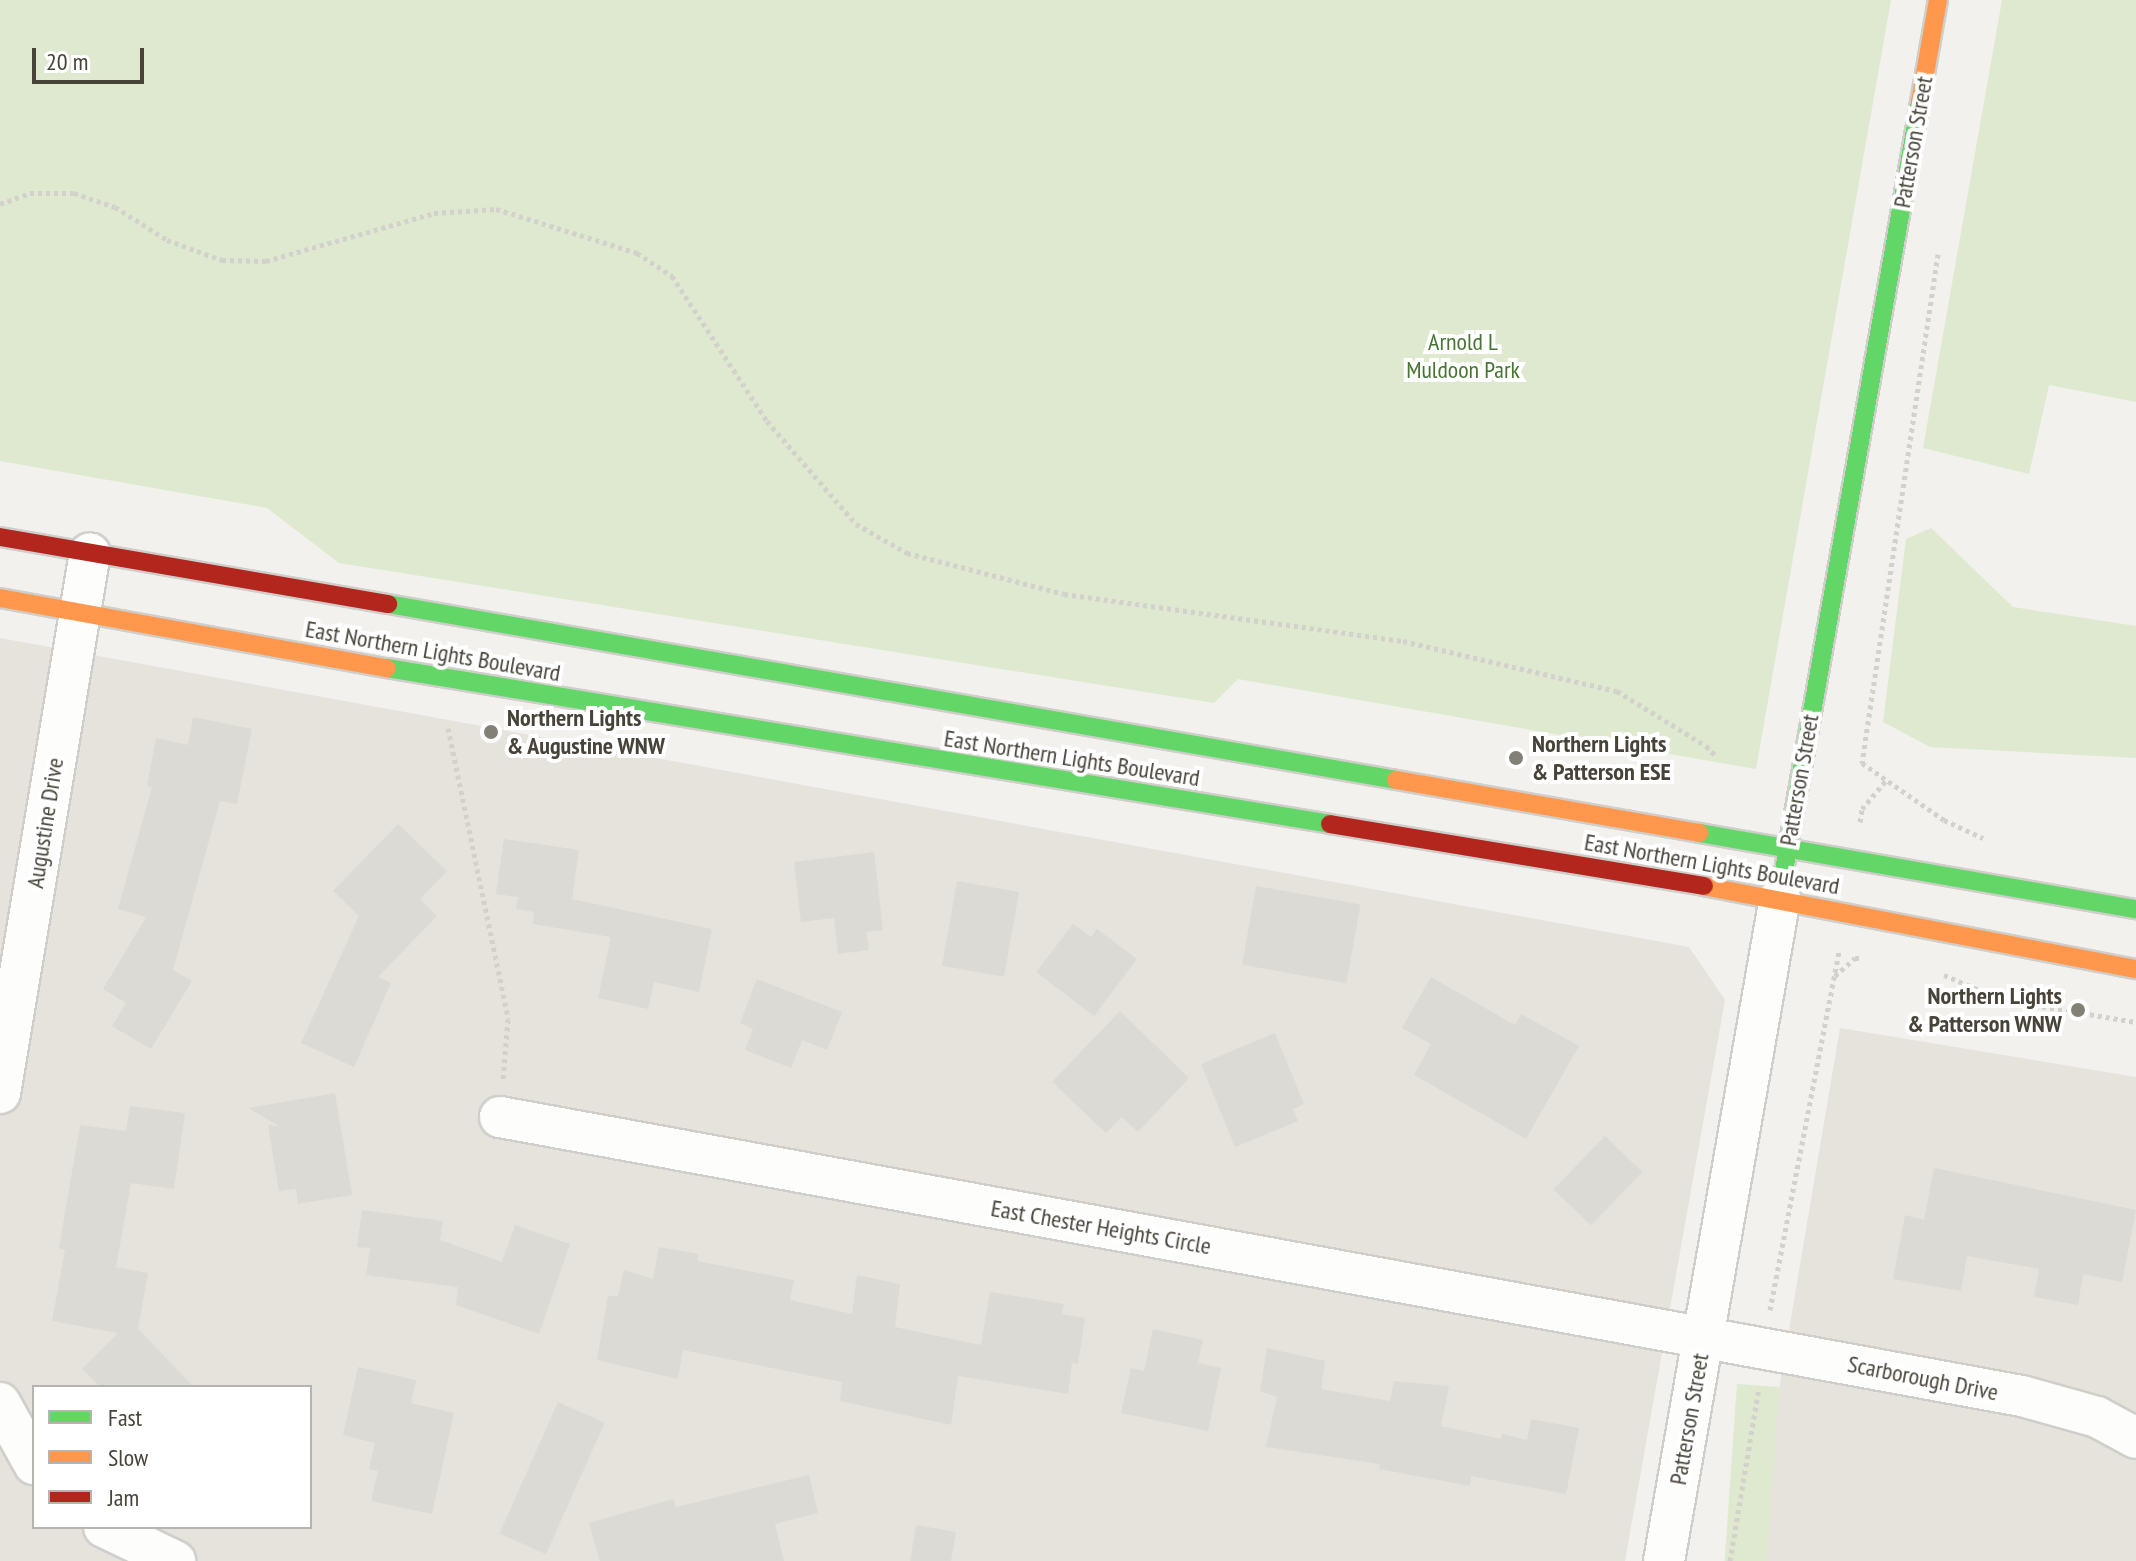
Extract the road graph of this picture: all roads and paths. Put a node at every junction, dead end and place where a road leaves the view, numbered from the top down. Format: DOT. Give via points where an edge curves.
graph roads {
  1 [pos="1938,0"];
  2 [pos="0,204"];
  3 [pos="1941,238"];
  4 [pos="0,537"];
  5 [pos="90,553"];
  6 [pos="0,598"];
  7 [pos="80,612"];
  8 [pos="448,728"];
  9 [pos="1717,757"];
  10 [pos="1886,780"];
  11 [pos="1862,809"];
  12 [pos="1992,842"];
  13 [pos="1787,848"];
  14 [pos="1780,898"];
  15 [pos="2136,909"];
  16 [pos="14,922"];
  17 [pos="1867,957"];
  18 [pos="2136,969"];
  19 [pos="1938,973"];
  20 [pos="2136,1022"];
  21 [pos="0,1093"];
  22 [pos="500,1117"];
  23 [pos="1703,1337"];
  24 [pos="1765,1349"];
  25 [pos="0,1403"];
  26 [pos="2136,1438"];
  27 [pos="32,1460"];
  28 [pos="108,1529"];
  29 [pos="175,1561"];
  30 [pos="1664,1561"];
  31 [pos="1730,1561"];
  1 -- 13 [label="main road, Patterson Street"];
  2 -- 9 [label="path" via="30,193 74,193 115,207 167,240 222,260 266,261 434,213 496,209 637,253 672,276 767,421 856,524 907,553 1064,594 1403,641 1617,691"];
  3 -- 10 [label="path" via="1862,763"];
  4 -- 5 [label="main road, East Northern Lights Boulevard"];
  5 -- 7 [label="street, Augustine Drive"];
  5 -- 13 [label="main road, East Northern Lights Boulevard"];
  6 -- 7 [label="main road, East Northern Lights Boulevard"];
  7 -- 14 [label="main road, East Northern Lights Boulevard" via="505,689"];
  7 -- 16 [label="street, Augustine Drive"];
  8 -- 22 [label="path" via="508,1019"];
  10 -- 11 [label="path"];
  10 -- 12 [label="path" via="1944,820"];
  13 -- 14 [label="main road, Patterson Street"];
  13 -- 15 [label="main road, East Northern Lights Boulevard"];
  14 -- 18 [label="main road, East Northern Lights Boulevard"];
  14 -- 23 [label="street, Patterson Street"];
  16 -- 21 [label="street, Augustine Drive"];
  17 -- 24 [label="path" via="1855,958 1835,976"];
  19 -- 20 [label="path" via="2003,1000"];
  22 -- 23 [label="street, East Chester Heights Circle"];
  23 -- 24 [label="street, Scarborough Drive"];
  23 -- 30 [label="street, Patterson Street"];
  24 -- 26 [label="street, Scarborough Drive" via="2022,1396 2097,1417"];
  24 -- 31 [label="path"];
  25 -- 27 [label="street"];
  28 -- 29 [label="street"];
}
